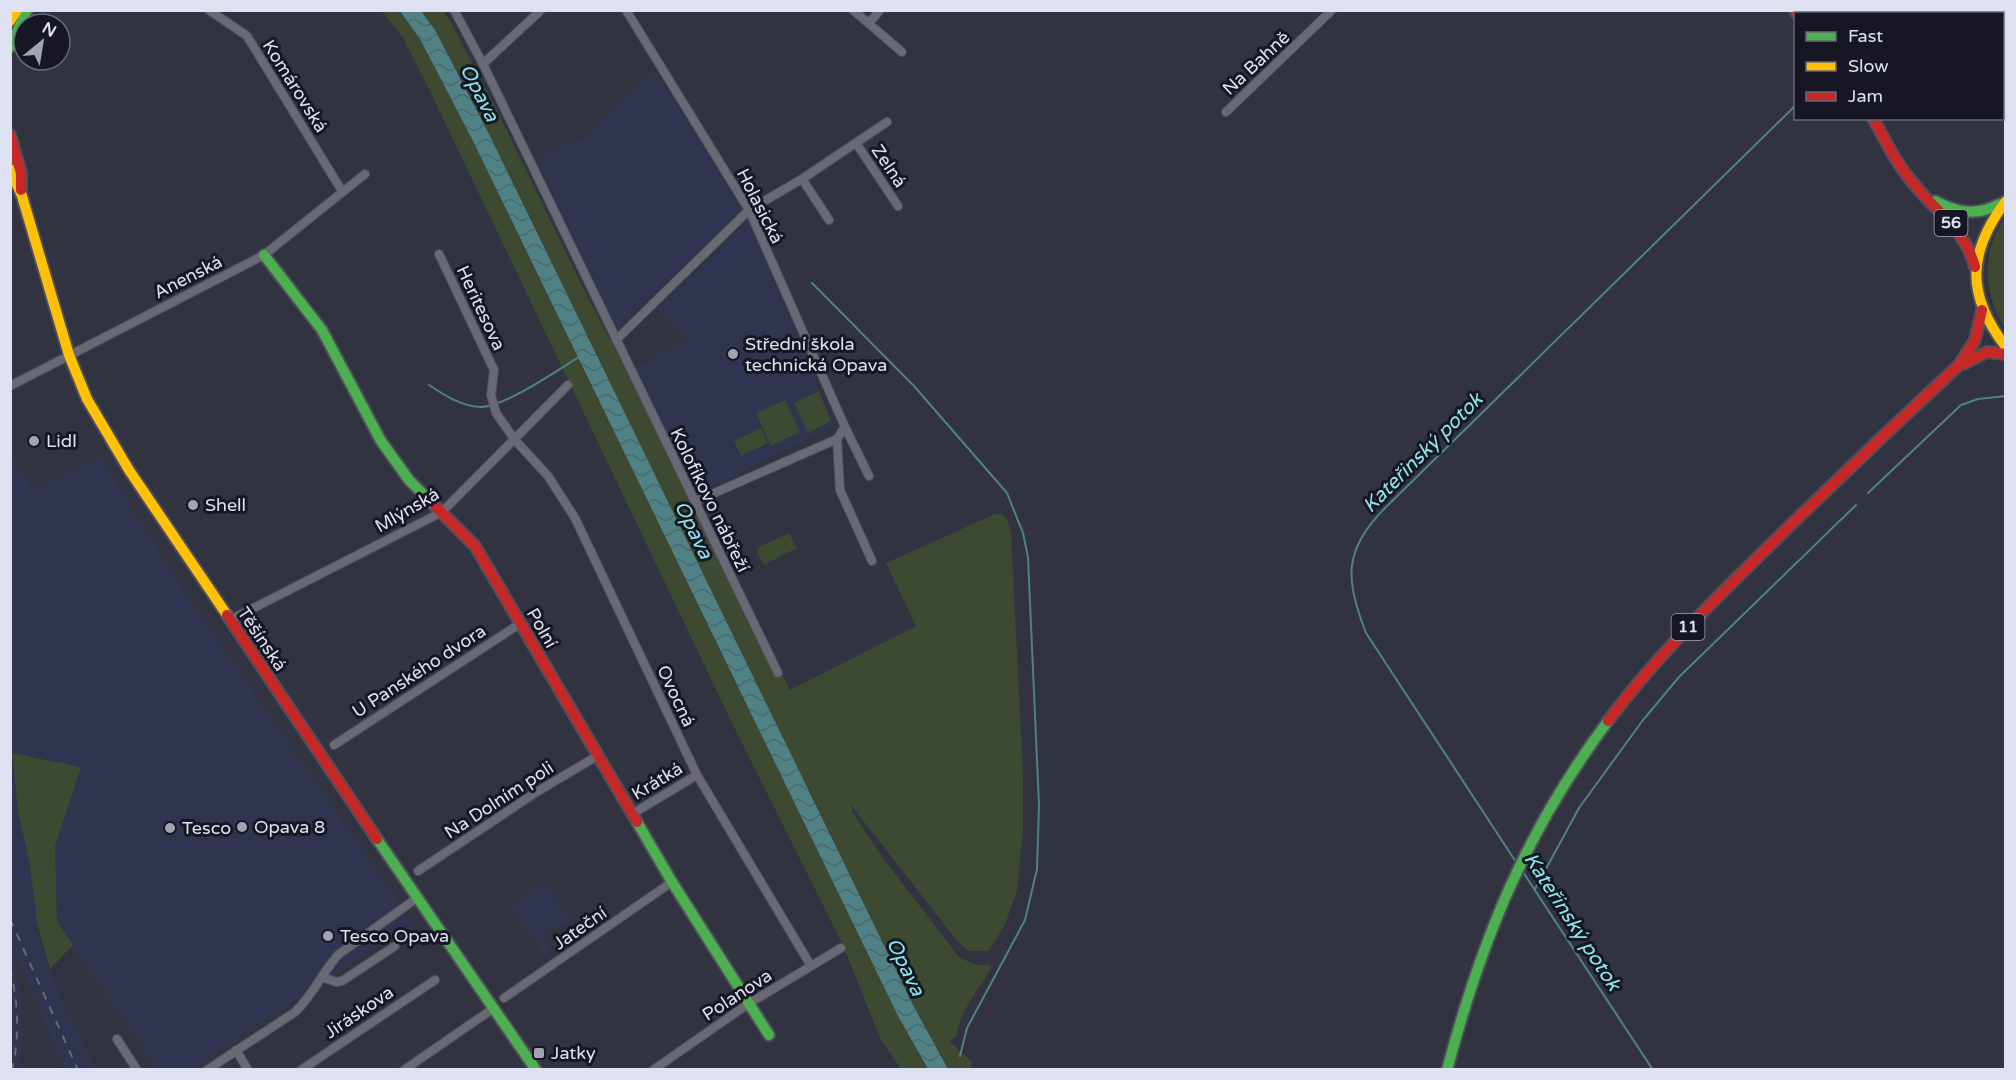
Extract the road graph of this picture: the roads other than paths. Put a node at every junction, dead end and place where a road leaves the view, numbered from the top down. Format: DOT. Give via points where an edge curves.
graph roads {
  1 [pos="19,10"];
  2 [pos="27,10"];
  3 [pos="209,10"];
  4 [pos="454,10"];
  5 [pos="541,10"];
  6 [pos="626,10"];
  7 [pos="853,10"];
  8 [pos="880,10"];
  9 [pos="1332,10"];
  10 [pos="10,21"];
  11 [pos="869,23"];
  12 [pos="10,29"];
  13 [pos="10,47"];
  14 [pos="902,52"];
  15 [pos="483,64"];
  16 [pos="1226,112"];
  17 [pos="1874,120"];
  18 [pos="887,122"];
  19 [pos="10,135"];
  20 [pos="856,143"];
  21 [pos="10,150"];
  22 [pos="10,169"];
  23 [pos="365,174"];
  24 [pos="801,179"];
  25 [pos="1914,186"];
  26 [pos="21,191"];
  27 [pos="342,191"];
  28 [pos="2006,201"];
  29 [pos="898,206"];
  30 [pos="749,210"];
  31 [pos="829,220"];
  32 [pos="439,254"];
  33 [pos="264,255"];
  34 [pos="1976,267"];
  35 [pos="1982,310"];
  36 [pos="616,340"];
  37 [pos="2006,347"];
  38 [pos="2006,354"];
  39 [pos="69,355"];
  40 [pos="1959,366"];
  41 [pos="568,385"];
  42 [pos="10,386"];
  43 [pos="845,427"];
  44 [pos="837,439"];
  45 [pos="515,440"];
  46 [pos="869,476"];
  47 [pos="694,502"];
  48 [pos="442,512"];
  49 [pos="872,561"];
  50 [pos="230,620"];
  51 [pos="520,623"];
  52 [pos="778,673"];
  53 [pos="334,745"];
  54 [pos="597,756"];
  55 [pos="697,774"];
  56 [pos="632,814"];
  57 [pos="418,871"];
  58 [pos="672,882"];
  59 [pos="417,898"];
  60 [pos="395,946"];
  61 [pos="841,948"];
  62 [pos="811,966"];
  63 [pos="322,977"];
  64 [pos="435,980"];
  65 [pos="504,998"];
  66 [pos="748,1004"];
  67 [pos="494,1008"];
  68 [pos="769,1035"];
  69 [pos="117,1039"];
  70 [pos="236,1050"];
  71 [pos="137,1070"];
  72 [pos="207,1070"];
  73 [pos="248,1070"];
  74 [pos="301,1070"];
  75 [pos="404,1070"];
  76 [pos="536,1070"];
  77 [pos="652,1070"];
  78 [pos="1447,1070"];
  1 -- 10 [label="street"];
  1 -- 12 [label="street"];
  2 -- 13 [label="street"];
  3 -- 27 [label="street, Komárovská" via="247,36"];
  4 -- 15 [label="street, Kolofíkovo nábřeží"];
  5 -- 15 [label="street"];
  6 -- 30 [label="street, Holasická"];
  7 -- 11 [label="street"];
  8 -- 11 [label="street"];
  9 -- 16 [label="street, Na Bahně"];
  11 -- 14 [label="street"];
  15 -- 36 [label="street, Kolofíkovo nábřeží"];
  17 -- 25 [label="street, 56"];
  18 -- 20 [label="street, Zelná"];
  19 -- 26 [label="street, Těšínská" via="21,173"];
  20 -- 24 [label="street, Zelná"];
  20 -- 29 [label="street, Zelná"];
  21 -- 26 [label="street, Těšínská"];
  22 -- 26 [label="street, Těšínská"];
  23 -- 27 [label="street, Anenská"];
  24 -- 30 [label="street, Zelná"];
  24 -- 31 [label="street"];
  25 -- 28 [label="street, 56" via="1936,202 1964,213 1978,213"];
  25 -- 34 [label="street, 56" via="1965,238"];
  26 -- 39 [label="street, Těšínská"];
  27 -- 33 [label="street, Anenská"];
  28 -- 34 [label="street" via="1982,238"];
  30 -- 36 [label="street"];
  30 -- 43 [label="street, Holasická"];
  32 -- 45 [label="street, Heritesova" via="494,370 491,394 496,413"];
  33 -- 39 [label="street, Anenská"];
  33 -- 48 [label="street, Polní" via="322,330 381,441 409,480"];
  34 -- 35 [label="street"];
  35 -- 37 [label="street"];
  35 -- 40 [label="street, 11" via="1975,340"];
  36 -- 47 [label="street, Kolofíkovo nábřeží"];
  38 -- 40 [label="street, 11" via="1987,352"];
  39 -- 42 [label="street, Anenská"];
  39 -- 50 [label="street, Těšínská" via="103,429"];
  40 -- 78 [label="street, 11" via="1693,621 1606,723 1531,842 1502,903 1467,995"];
  41 -- 45 [label="street, Mlýnská"];
  43 -- 44 [label="street"];
  43 -- 46 [label="street, Holasická"];
  44 -- 47 [label="street"];
  44 -- 49 [label="street" via="840,490"];
  45 -- 48 [label="street, Mlýnská"];
  45 -- 55 [label="street, Ovocná" via="548,476 575,518"];
  47 -- 52 [label="street, Kolofíkovo nábřeží"];
  48 -- 50 [label="street, Mlýnská"];
  48 -- 51 [label="street, Polní" via="475,546"];
  50 -- 59 [label="street, Těšínská"];
  51 -- 53 [label="street, U Panského dvora"];
  51 -- 54 [label="street, Polní"];
  54 -- 56 [label="street, Polní"];
  54 -- 57 [label="street, Na Dolním poli"];
  55 -- 56 [label="street, Krátká"];
  55 -- 62 [label="street, Ovocná"];
  56 -- 58 [label="street, Polní"];
  58 -- 65 [label="street, Jateční"];
  58 -- 66 [label="street, Polní"];
  59 -- 63 [label="street" via="344,950"];
  59 -- 67 [label="street, Těšínská"];
  60 -- 63 [label="street, Jiráskova" via="342,981"];
  61 -- 62 [label="street, Polanova"];
  62 -- 66 [label="street, Polanova"];
  63 -- 70 [label="street" via="295,1012"];
  64 -- 74 [label="street, Jiráskova"];
  66 -- 68 [label="street, Polní"];
  66 -- 77 [label="street, Polanova"];
  67 -- 75 [label="street"];
  67 -- 76 [label="street, Těšínská"];
  69 -- 71 [label="street"];
  70 -- 72 [label="street"];
  70 -- 73 [label="street"];
}
